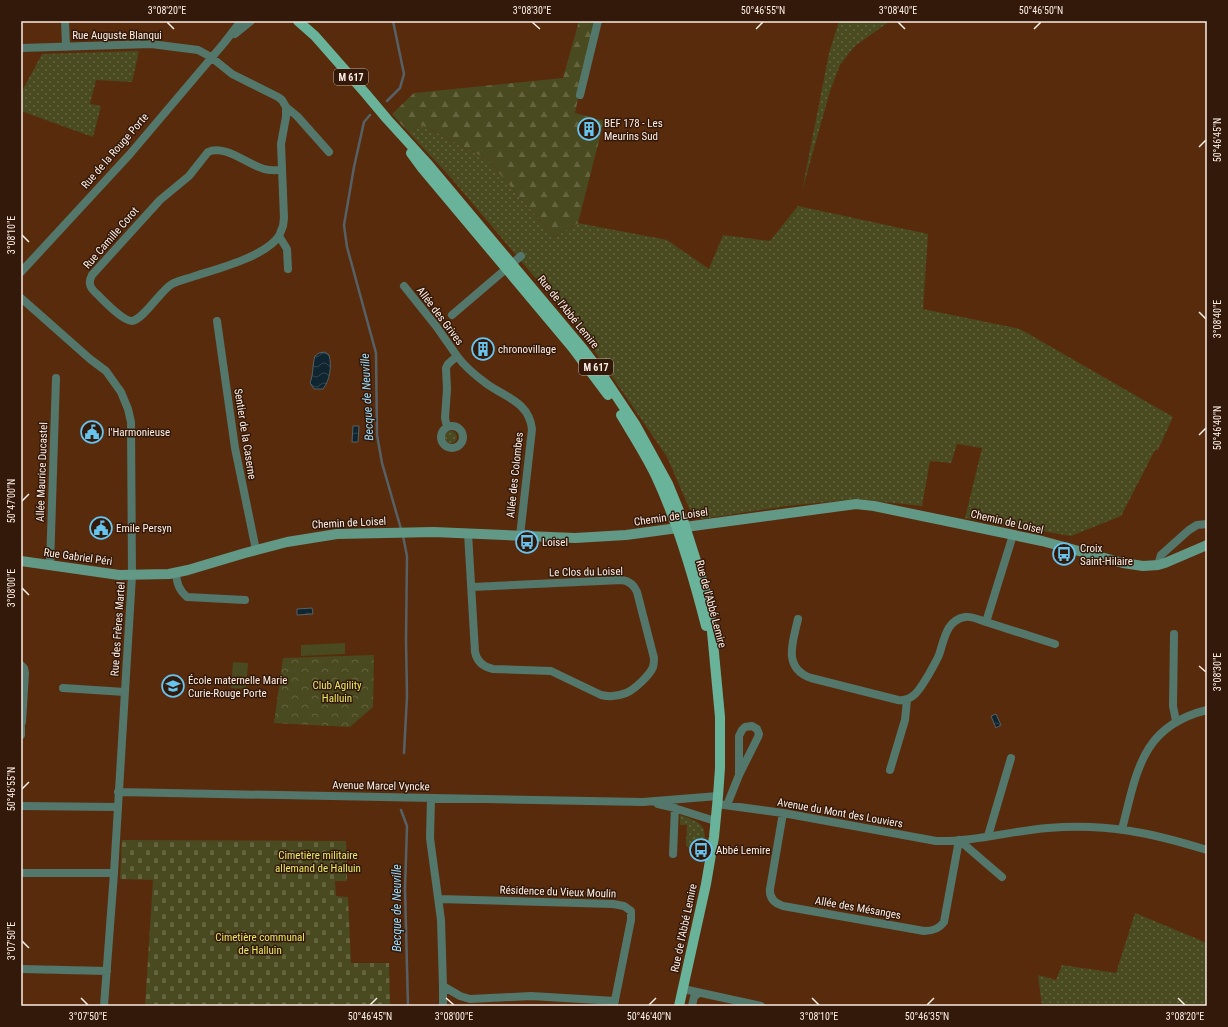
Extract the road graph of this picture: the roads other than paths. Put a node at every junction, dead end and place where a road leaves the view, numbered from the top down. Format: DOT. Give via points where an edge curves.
graph roads {
  1 [pos="65,21"];
  2 [pos="241,21"];
  3 [pos="251,21"];
  4 [pos="298,21"];
  5 [pos="307,21"];
  6 [pos="598,21"];
  7 [pos="315,36"];
  8 [pos="224,43"];
  9 [pos="66,46"];
  10 [pos="21,48"];
  11 [pos="212,57"];
  12 [pos="580,94"];
  13 [pos="286,107"];
  14 [pos="329,152"];
  15 [pos="282,170"];
  16 [pos="279,236"];
  17 [pos="521,256"];
  18 [pos="509,266"];
  19 [pos="288,269"];
  20 [pos="21,272"];
  21 [pos="404,286"];
  22 [pos="21,298"];
  23 [pos="452,315"];
  24 [pos="217,322"];
  25 [pos="457,356"];
  26 [pos="56,378"];
  27 [pos="447,427"];
  28 [pos="1207,524"];
  29 [pos="681,528"];
  30 [pos="468,533"];
  31 [pos="1013,535"];
  32 [pos="520,536"];
  33 [pos="1207,545"];
  34 [pos="256,550"];
  35 [pos="21,561"];
  36 [pos="1158,565"];
  37 [pos="50,566"];
  38 [pos="176,573"];
  39 [pos="132,576"];
  40 [pos="472,587"];
  41 [pos="245,600"];
  42 [pos="798,619"];
  43 [pos="986,622"];
  44 [pos="1174,634"];
  45 [pos="1055,644"];
  46 [pos="21,664"];
  47 [pos="63,688"];
  48 [pos="125,692"];
  49 [pos="907,700"];
  50 [pos="1207,710"];
  51 [pos="22,711"];
  52 [pos="1176,722"];
  53 [pos="22,724"];
  54 [pos="21,735"];
  55 [pos="1011,758"];
  56 [pos="890,770"];
  57 [pos="739,775"];
  58 [pos="118,792"];
  59 [pos="431,798"];
  60 [pos="643,802"];
  61 [pos="720,802"];
  62 [pos="21,806"];
  63 [pos="118,806"];
  64 [pos="675,808"];
  65 [pos="783,813"];
  66 [pos="715,821"];
  67 [pos="1122,829"];
  68 [pos="988,836"];
  69 [pos="959,840"];
  70 [pos="1207,850"];
  71 [pos="673,854"];
  72 [pos="21,873"];
  73 [pos="114,873"];
  74 [pos="1002,877"];
  75 [pos="439,899"];
  76 [pos="21,969"];
  77 [pos="107,972"];
  78 [pos="444,986"];
  79 [pos="683,989"];
  80 [pos="699,992"];
  81 [pos="614,1004"];
  82 [pos="104,1006"];
  83 [pos="442,1006"];
  84 [pos="679,1006"];
  85 [pos="692,1006"];
  86 [pos="761,1006"];
  1 -- 9 [label="street"];
  2 -- 8 [label="street, Rue de la Rouge Porte"];
  3 -- 8 [label="street, Rue de la Rouge Porte"];
  4 -- 7 [label="main road, Rue de l'Abbé Lemire / M 617"];
  5 -- 7 [label="main road, Rue de l'Abbé Lemire / M 617"];
  6 -- 12 [label="street"];
  7 -- 18 [label="main road, Rue de l'Abbé Lemire / M 617" via="387,119 422,168"];
  8 -- 11 [label="street, Rue de la Rouge Porte"];
  9 -- 10 [label="street, Rue Auguste Blanqui"];
  9 -- 11 [label="street, Rue Auguste Blanqui" via="151,44 198,50"];
  11 -- 13 [label="street, Rue Auguste Blanqui" via="232,74 278,97"];
  11 -- 20 [label="street, Rue de la Rouge Porte" via="130,154"];
  13 -- 14 [label="street, Rue Auguste Blanqui"];
  13 -- 15 [label="street" via="281,139"];
  15 -- 16 [label="street" via="284,218"];
  15 -- 16 [label="street, Rue Camille Corot" via="261,168 219,149 211,150 189,176 160,200 92,275 89,285 124,318 134,320 170,285 246,258 269,247"];
  16 -- 19 [label="street" via="287,249"];
  17 -- 18 [label="street"];
  18 -- 23 [label="street"];
  18 -- 29 [label="main road, Rue de l'Abbé Lemire / M 617" via="611,400 639,445"];
  21 -- 25 [label="street, Allée des Grives"];
  22 -- 39 [label="street, Rue des Frères Martel" via="106,371 118,386 126,403 131,428"];
  24 -- 34 [label="street, Sentier de la Caserne" via="235,448"];
  25 -- 27 [label="street, Allée des Grives" via="446,368"];
  25 -- 32 [label="street, Allée des Colombes" via="481,380 519,404 530,420 532,429"];
  26 -- 37 [label="street, Allée Maurice Ducastel"];
  28 -- 36 [label="street" via="1197,525 1189,530 1162,555"];
  29 -- 31 [label="street, Chemin de Loisel" via="856,504"];
  29 -- 32 [label="street, Chemin de Loisel" via="589,538"];
  29 -- 61 [label="main road, Rue de l'Abbé Lemire / M 617" via="714,664 720,723"];
  30 -- 32 [label="street, Chemin de Loisel"];
  30 -- 34 [label="street, Chemin de Loisel" via="322,535"];
  30 -- 40 [label="street, Le Clos du Loisel"];
  31 -- 36 [label="street, Chemin de Loisel" via="1131,564"];
  31 -- 43 [label="street"];
  33 -- 36 [label="street, Chemin de Loisel"];
  34 -- 38 [label="street, Chemin de Loisel"];
  35 -- 37 [label="street, Rue Gabriel Péri"];
  37 -- 39 [label="street, Rue Gabriel Péri"];
  38 -- 39 [label="street, Chemin de Loisel"];
  38 -- 41 [label="street" via="181,592 187,597"];
  39 -- 48 [label="street, Rue des Frères Martel"];
  40 -- 40 [label="street, Le Clos du Loisel" via="475,652 477,659 485,666 493,669 551,671 609,696 629,692 653,667 654,658 637,592 633,585 626,581"];
  42 -- 49 [label="street" via="791,655 796,667 803,674 898,700"];
  43 -- 45 [label="street"];
  43 -- 49 [label="street" via="967,617 952,623 934,666 920,689"];
  44 -- 52 [label="street" via="1173,706"];
  46 -- 51 [label="street" via="25,673"];
  47 -- 48 [label="street"];
  48 -- 58 [label="street, Rue des Frères Martel"];
  49 -- 56 [label="street" via="905,720"];
  50 -- 52 [label="street"];
  51 -- 53 [label="street"];
  52 -- 67 [label="street" via="1155,739 1140,763"];
  53 -- 54 [label="street"];
  55 -- 68 [label="street"];
  57 -- 57 [label="street" via="759,734 752,726 745,727 739,736"];
  57 -- 61 [label="street"];
  58 -- 59 [label="street, Avenue Marcel Vyncke"];
  58 -- 63 [label="street, Rue des Frères Martel"];
  59 -- 60 [label="street, Avenue Marcel Vyncke"];
  59 -- 75 [label="street" via="430,838"];
  60 -- 61 [label="street, Avenue Marcel Vyncke"];
  60 -- 64 [label="street, Avenue Marcel Vyncke"];
  61 -- 65 [label="street, Avenue du Mont des Louviers"];
  61 -- 66 [label="main road, Rue de l'Abbé Lemire / M 617"];
  62 -- 63 [label="street"];
  63 -- 73 [label="street, Rue des Frères Martel"];
  64 -- 66 [label="street, Avenue Marcel Vyncke"];
  64 -- 71 [label="street"];
  65 -- 69 [label="street, Avenue du Mont des Louviers" via="936,841"];
  65 -- 69 [label="street, Allée des Mésanges" via="770,889 770,896 775,902 783,906 924,931 934,930 944,922"];
  66 -- 79 [label="main road, Rue de l'Abbé Lemire / M 617" via="706,884"];
  67 -- 68 [label="street, Avenue du Mont des Louviers" via="1058,827"];
  67 -- 70 [label="street, Avenue du Mont des Louviers"];
  68 -- 69 [label="street, Avenue du Mont des Louviers"];
  69 -- 74 [label="street"];
  72 -- 73 [label="street"];
  73 -- 77 [label="street, Rue des Frères Martel"];
  75 -- 78 [label="street"];
  75 -- 81 [label="street, Résidence du Vieux Moulin" via="624,906 631,911 631,920"];
  76 -- 77 [label="street"];
  77 -- 82 [label="street, Rue des Frères Martel"];
  78 -- 81 [label="street, Résidence du Vieux Moulin" via="470,999 531,996"];
  78 -- 83 [label="street"];
  79 -- 80 [label="street"];
  79 -- 84 [label="main road, Rue de l'Abbé Lemire / M 617"];
  80 -- 85 [label="street" via="694,997"];
  80 -- 86 [label="street"];
}
